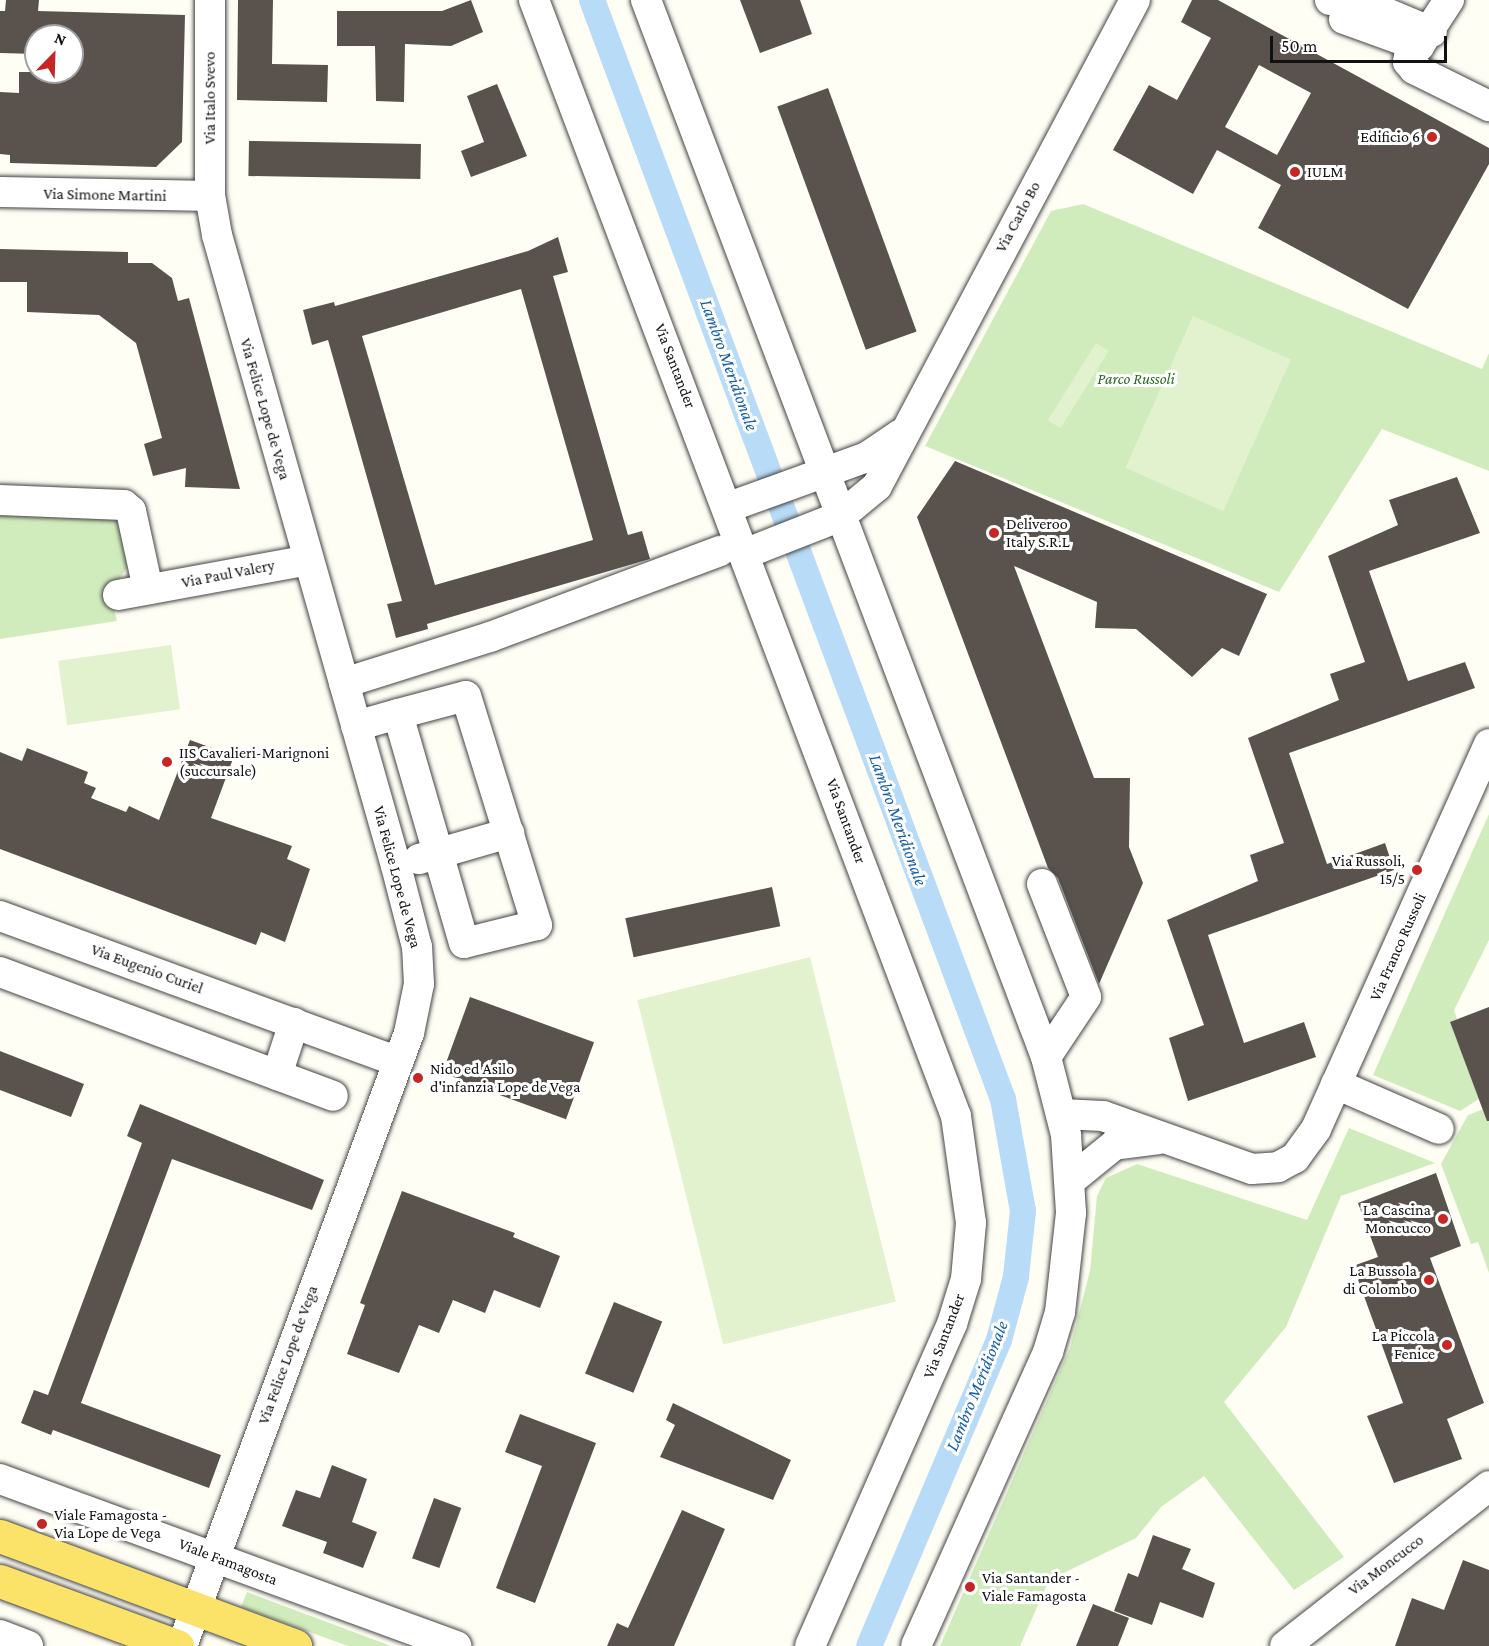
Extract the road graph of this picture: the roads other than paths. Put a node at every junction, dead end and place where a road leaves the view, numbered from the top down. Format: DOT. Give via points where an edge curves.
graph roads {
  1 [pos="210,0"];
  2 [pos="534,0"];
  3 [pos="646,0"];
  4 [pos="1136,0"];
  5 [pos="1449,0"];
  6 [pos="1337,9"];
  7 [pos="1421,39"];
  8 [pos="1489,106"];
  9 [pos="0,192"];
  10 [pos="210,196"];
  11 [pos="901,434"];
  12 [pos="817,474"];
  13 [pos="0,500"];
  14 [pos="736,504"];
  15 [pos="834,520"];
  16 [pos="743,550"];
  17 [pos="308,560"];
  18 [pos="148,589"];
  19 [pos="118,595"];
  20 [pos="344,683"];
  21 [pos="398,714"];
  22 [pos="356,726"];
  23 [pos="1489,744"];
  24 [pos="509,833"];
  25 [pos="438,853"];
  26 [pos="396,866"];
  27 [pos="1042,884"];
  28 [pos="0,916"];
  29 [pos="0,972"];
  30 [pos="294,1023"];
  31 [pos="1046,1057"];
  32 [pos="398,1062"];
  33 [pos="277,1075"];
  34 [pos="1336,1084"];
  35 [pos="333,1096"];
  36 [pos="1062,1114"];
  37 [pos="1439,1129"];
  38 [pos="1159,1139"];
  39 [pos="1071,1180"];
  40 [pos="0,1479"];
  41 [pos="1489,1486"];
  42 [pos="0,1536"];
  43 [pos="213,1557"];
  44 [pos="0,1581"];
  45 [pos="195,1608"];
  46 [pos="0,1635"];
  47 [pos="28,1646"];
  48 [pos="177,1646"];
  49 [pos="182,1646"];
  50 [pos="296,1646"];
  51 [pos="456,1646"];
  52 [pos="810,1646"];
  53 [pos="916,1646"];
  54 [pos="1285,1646"];
  1 -- 10 [label="street, Via Italo Svevo"];
  2 -- 14 [label="street, Via Santander"];
  3 -- 12 [label="street"];
  4 -- 11 [label="street, Via Carlo Bo"];
  5 -- 7 [label="street"];
  6 -- 7 [label="street" via="1370,6"];
  7 -- 8 [label="street" via="1408,62 1414,69"];
  9 -- 10 [label="street, Via Simone Martini"];
  10 -- 17 [label="street, Via Felice Lope de Vega"];
  11 -- 12 [label="street, Via Carlo Bo" via="867,457"];
  11 -- 15 [label="street, Via Carlo Bo" via="886,493"];
  12 -- 14 [label="street, Via Carlo Bo"];
  12 -- 15 [label="street"];
  13 -- 18 [label="street" via="124,505 131,511"];
  14 -- 16 [label="street, Via Santander"];
  15 -- 16 [label="street, Via Carlo Bo"];
  15 -- 31 [label="street"];
  16 -- 20 [label="street, Via Carlo Bo"];
  16 -- 52 [label="street, Via Santander" via="956,1116 971,1223 966,1280 952,1324"];
  17 -- 18 [label="street, Via Paul Valery"];
  17 -- 20 [label="street, Via Felice Lope de Vega"];
  18 -- 19 [label="street, Via Paul Valery"];
  20 -- 22 [label="street, Via Felice Lope de Vega"];
  21 -- 22 [label="street"];
  21 -- 24 [label="street" via="466,696"];
  21 -- 25 [label="street"];
  22 -- 26 [label="street, Via Felice Lope de Vega"];
  23 -- 34 [label="street, Via Franco Russoli"];
  24 -- 25 [label="street"];
  24 -- 25 [label="street" via="537,925 464,944"];
  25 -- 26 [label="street"];
  26 -- 32 [label="street, Via Felice Lope de Vega" via="417,947 419,984"];
  27 -- 31 [label="street" via="1086,997"];
  28 -- 30 [label="street, Via Eugenio Curiel"];
  29 -- 33 [label="street"];
  30 -- 32 [label="street, Via Eugenio Curiel"];
  30 -- 33 [label="street"];
  31 -- 36 [label="street"];
  32 -- 43 [label="street, Via Felice Lope de Vega"];
  33 -- 35 [label="street"];
  34 -- 37 [label="street"];
  34 -- 38 [label="street, Via Franco Russoli" via="1310,1140 1295,1158 1278,1167 1242,1167"];
  36 -- 38 [label="street, Via Franco Russoli" via="1103,1116"];
  36 -- 39 [label="street"];
  38 -- 39 [label="street, Via Franco Russoli" via="1114,1144"];
  39 -- 53 [label="street" via="1066,1280 1048,1352"];
  40 -- 43 [label="street, Viale Famagosta"];
  41 -- 54 [label="street, Via Moncucco"];
  42 -- 45 [label="main road"];
  43 -- 45 [label="street, Via Felice Lope de Vega"];
  43 -- 51 [label="street, Viale Famagosta"];
  44 -- 48 [label="main road"];
  45 -- 49 [label="street, Via Felice Lope de Vega"];
  45 -- 50 [label="main road"];
  46 -- 47 [label="street"];
}
